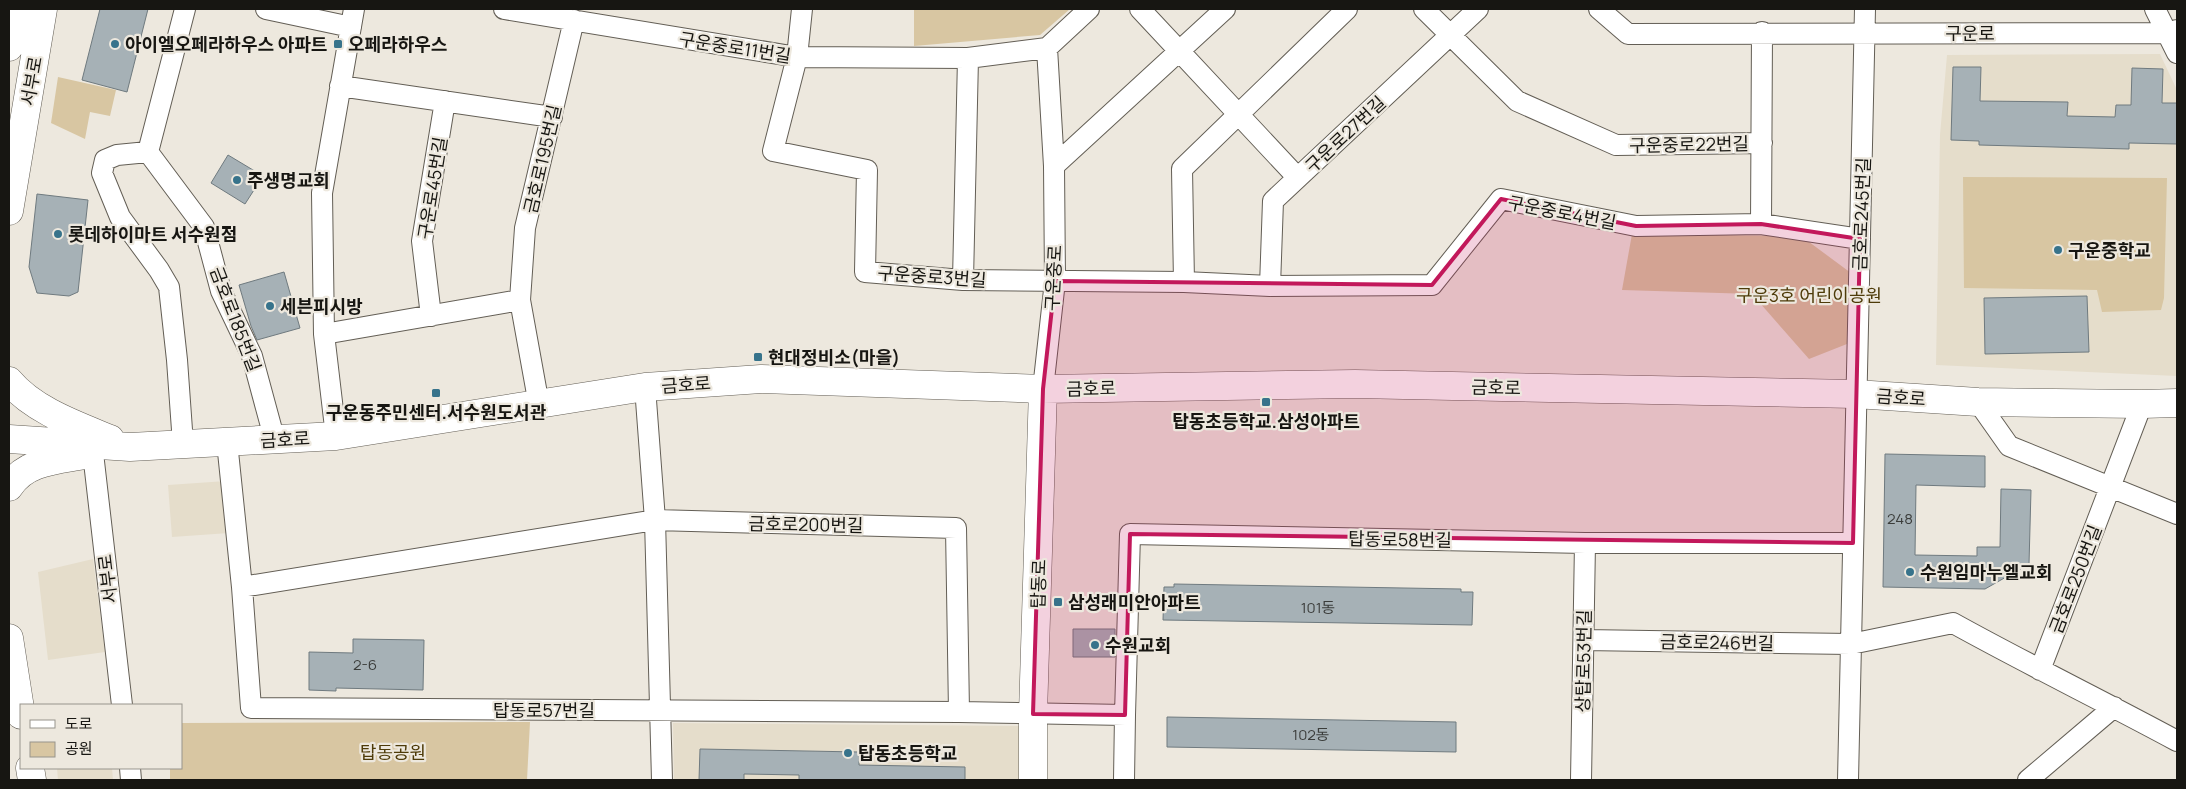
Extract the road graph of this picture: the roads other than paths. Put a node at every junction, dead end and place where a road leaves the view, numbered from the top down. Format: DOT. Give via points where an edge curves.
graph roads {
  1 [pos="18,9"];
  2 [pos="43,9"];
  3 [pos="185,9"];
  4 [pos="266,9"];
  5 [pos="504,9"];
  6 [pos="802,9"];
  7 [pos="1089,9"];
  8 [pos="1140,9"];
  9 [pos="1225,9"];
  10 [pos="1347,9"];
  11 [pos="1424,9"];
  12 [pos="1478,9"];
  13 [pos="1599,9"];
  14 [pos="1865,9"];
  15 [pos="2155,9"];
  16 [pos="352,18"];
  17 [pos="574,20"];
  18 [pos="1762,32"];
  19 [pos="2172,32"];
  20 [pos="1866,34"];
  21 [pos="1450,36"];
  22 [pos="9,47"];
  23 [pos="1047,48"];
  24 [pos="1179,51"];
  25 [pos="2177,53"];
  26 [pos="797,57"];
  27 [pos="968,58"];
  28 [pos="340,86"];
  29 [pos="445,101"];
  30 [pos="1238,114"];
  31 [pos="552,118"];
  32 [pos="1762,143"];
  33 [pos="148,152"];
  34 [pos="1054,166"];
  35 [pos="1297,178"];
  36 [pos="9,211"];
  37 [pos="1762,224"];
  38 [pos="1860,239"];
  39 [pos="963,280"];
  40 [pos="1055,282"];
  41 [pos="1184,282"];
  42 [pos="1270,286"];
  43 [pos="520,300"];
  44 [pos="431,316"];
  45 [pos="324,334"];
  46 [pos="9,381"];
  47 [pos="645,387"];
  48 [pos="1043,389"];
  49 [pos="1855,394"];
  50 [pos="1978,402"];
  51 [pos="2177,403"];
  52 [pos="2142,404"];
  53 [pos="539,405"];
  54 [pos="336,436"];
  55 [pos="9,439"];
  56 [pos="275,441"];
  57 [pos="227,442"];
  58 [pos="183,444"];
  59 [pos="130,447"];
  60 [pos="93,453"];
  61 [pos="9,487"];
  62 [pos="2111,488"];
  63 [pos="2177,514"];
  64 [pos="655,520"];
  65 [pos="1586,543"];
  66 [pos="1853,544"];
  67 [pos="242,587"];
  68 [pos="9,638"];
  69 [pos="1584,640"];
  70 [pos="1851,644"];
  71 [pos="2040,670"];
  72 [pos="122,704"];
  73 [pos="2114,707"];
  74 [pos="20,709"];
  75 [pos="659,710"];
  76 [pos="959,712"];
  77 [pos="1033,714"];
  78 [pos="1125,715"];
  79 [pos="2177,741"];
  80 [pos="662,780"];
  81 [pos="1033,780"];
  82 [pos="1124,780"];
  83 [pos="1581,780"];
  84 [pos="1848,780"];
  85 [pos="2028,780"];
  1 -- 22 [label="street, 서부로"];
  2 -- 36 [label="street, 서부로"];
  3 -- 33 [label="street"];
  4 -- 16 [label="street"];
  5 -- 17 [label="street, 구운중로11번길"];
  6 -- 26 [label="street"];
  7 -- 23 [label="street"];
  8 -- 24 [label="street"];
  9 -- 24 [label="street"];
  10 -- 30 [label="street"];
  11 -- 21 [label="street, 구운중로22번길"];
  12 -- 21 [label="street, 구운로27번길"];
  13 -- 18 [label="street, 구운로" via="1628,34"];
  14 -- 20 [label="street, 금호로245번길"];
  15 -- 19 [label="street"];
  16 -- 28 [label="street"];
  17 -- 26 [label="street, 구운중로11번길"];
  17 -- 31 [label="street, 금호로195번길"];
  18 -- 20 [label="street, 구운로"];
  18 -- 32 [label="street"];
  19 -- 20 [label="street, 구운로"];
  19 -- 25 [label="street"];
  20 -- 38 [label="street, 금호로245번길"];
  21 -- 32 [label="street, 구운중로22번길" via="1517,101 1616,145"];
  21 -- 35 [label="street, 구운로27번길"];
  23 -- 27 [label="street, 구운중로11번길"];
  23 -- 34 [label="street, 구운중로"];
  24 -- 30 [label="street"];
  24 -- 34 [label="street"];
  26 -- 27 [label="street, 구운중로11번길"];
  26 -- 39 [label="street, 구운중로3번길" via="773,151 867,170 865,272"];
  27 -- 39 [label="street"];
  28 -- 29 [label="street"];
  28 -- 45 [label="street" via="322,193"];
  29 -- 31 [label="street"];
  29 -- 44 [label="street, 구운로45번길" via="422,242"];
  30 -- 35 [label="street"];
  30 -- 41 [label="street" via="1182,169"];
  31 -- 43 [label="street, 금호로195번길" via="526,228"];
  32 -- 37 [label="street"];
  33 -- 56 [label="street, 금호로185번길" via="204,227 222,291 252,356"];
  33 -- 58 [label="street" via="117,155 105,160 102,173 120,217 169,287"];
  34 -- 40 [label="street, 구운중로"];
  35 -- 42 [label="street, 구운로27번길" via="1273,201"];
  37 -- 38 [label="street, 구운중로4번길"];
  37 -- 42 [label="street, 구운중로4번길" via="1636,226 1501,199 1432,285"];
  38 -- 49 [label="street, 금호로245번길"];
  39 -- 40 [label="street, 구운중로3번길"];
  40 -- 41 [label="street, 구운중로4번길"];
  40 -- 48 [label="street, 구운중로"];
  41 -- 42 [label="street, 구운중로4번길"];
  43 -- 44 [label="street"];
  43 -- 53 [label="street, 금호로195번길"];
  44 -- 45 [label="street"];
  45 -- 54 [label="street"];
  46 -- 59 [label="street" via="18,393 48,410"];
  47 -- 48 [label="street, 금호로" via="761,379"];
  47 -- 53 [label="street, 금호로"];
  47 -- 64 [label="street"];
  48 -- 49 [label="street, 금호로" via="1355,384"];
  48 -- 77 [label="street, 탑동로"];
  49 -- 50 [label="street, 금호로"];
  49 -- 66 [label="street"];
  50 -- 52 [label="street, 금호로"];
  50 -- 62 [label="street" via="2009,446"];
  51 -- 52 [label="street, 금호로"];
  52 -- 62 [label="street, 금호로250번길"];
  53 -- 54 [label="street, 금호로"];
  54 -- 56 [label="street, 금호로"];
  55 -- 59 [label="street, 금호로"];
  56 -- 57 [label="street, 금호로"];
  57 -- 58 [label="street, 금호로"];
  57 -- 67 [label="street, 탑동로57번길"];
  58 -- 59 [label="street, 금호로"];
  59 -- 60 [label="street"];
  60 -- 61 [label="street" via="50,459 15,476"];
  60 -- 72 [label="street, 서부로"];
  62 -- 63 [label="street"];
  62 -- 71 [label="street, 금호로250번길"];
  64 -- 67 [label="street, 금호로200번길"];
  64 -- 75 [label="street"];
  64 -- 76 [label="street, 금호로200번길" via="956,528"];
  65 -- 66 [label="street, 탑동로58번길"];
  65 -- 69 [label="street, 상탑로53번길"];
  65 -- 78 [label="street, 탑동로58번길" via="1130,534"];
  66 -- 70 [label="street"];
  67 -- 75 [label="street, 탑동로57번길" via="251,708"];
  68 -- 74 [label="street"];
  69 -- 70 [label="street, 금호로246번길"];
  69 -- 83 [label="street, 상탑로53번길"];
  70 -- 71 [label="street, 금호로246번길" via="1953,623"];
  70 -- 84 [label="street"];
  71 -- 73 [label="street, 금호로246번길"];
  73 -- 79 [label="street, 금호로246번길"];
  73 -- 85 [label="street"];
  75 -- 76 [label="street, 탑동로57번길"];
  75 -- 80 [label="street"];
  76 -- 77 [label="street, 탑동로57번길"];
  77 -- 78 [label="street"];
  77 -- 81 [label="street, 탑동로"];
  78 -- 82 [label="street, 탑동로58번길"];
}
